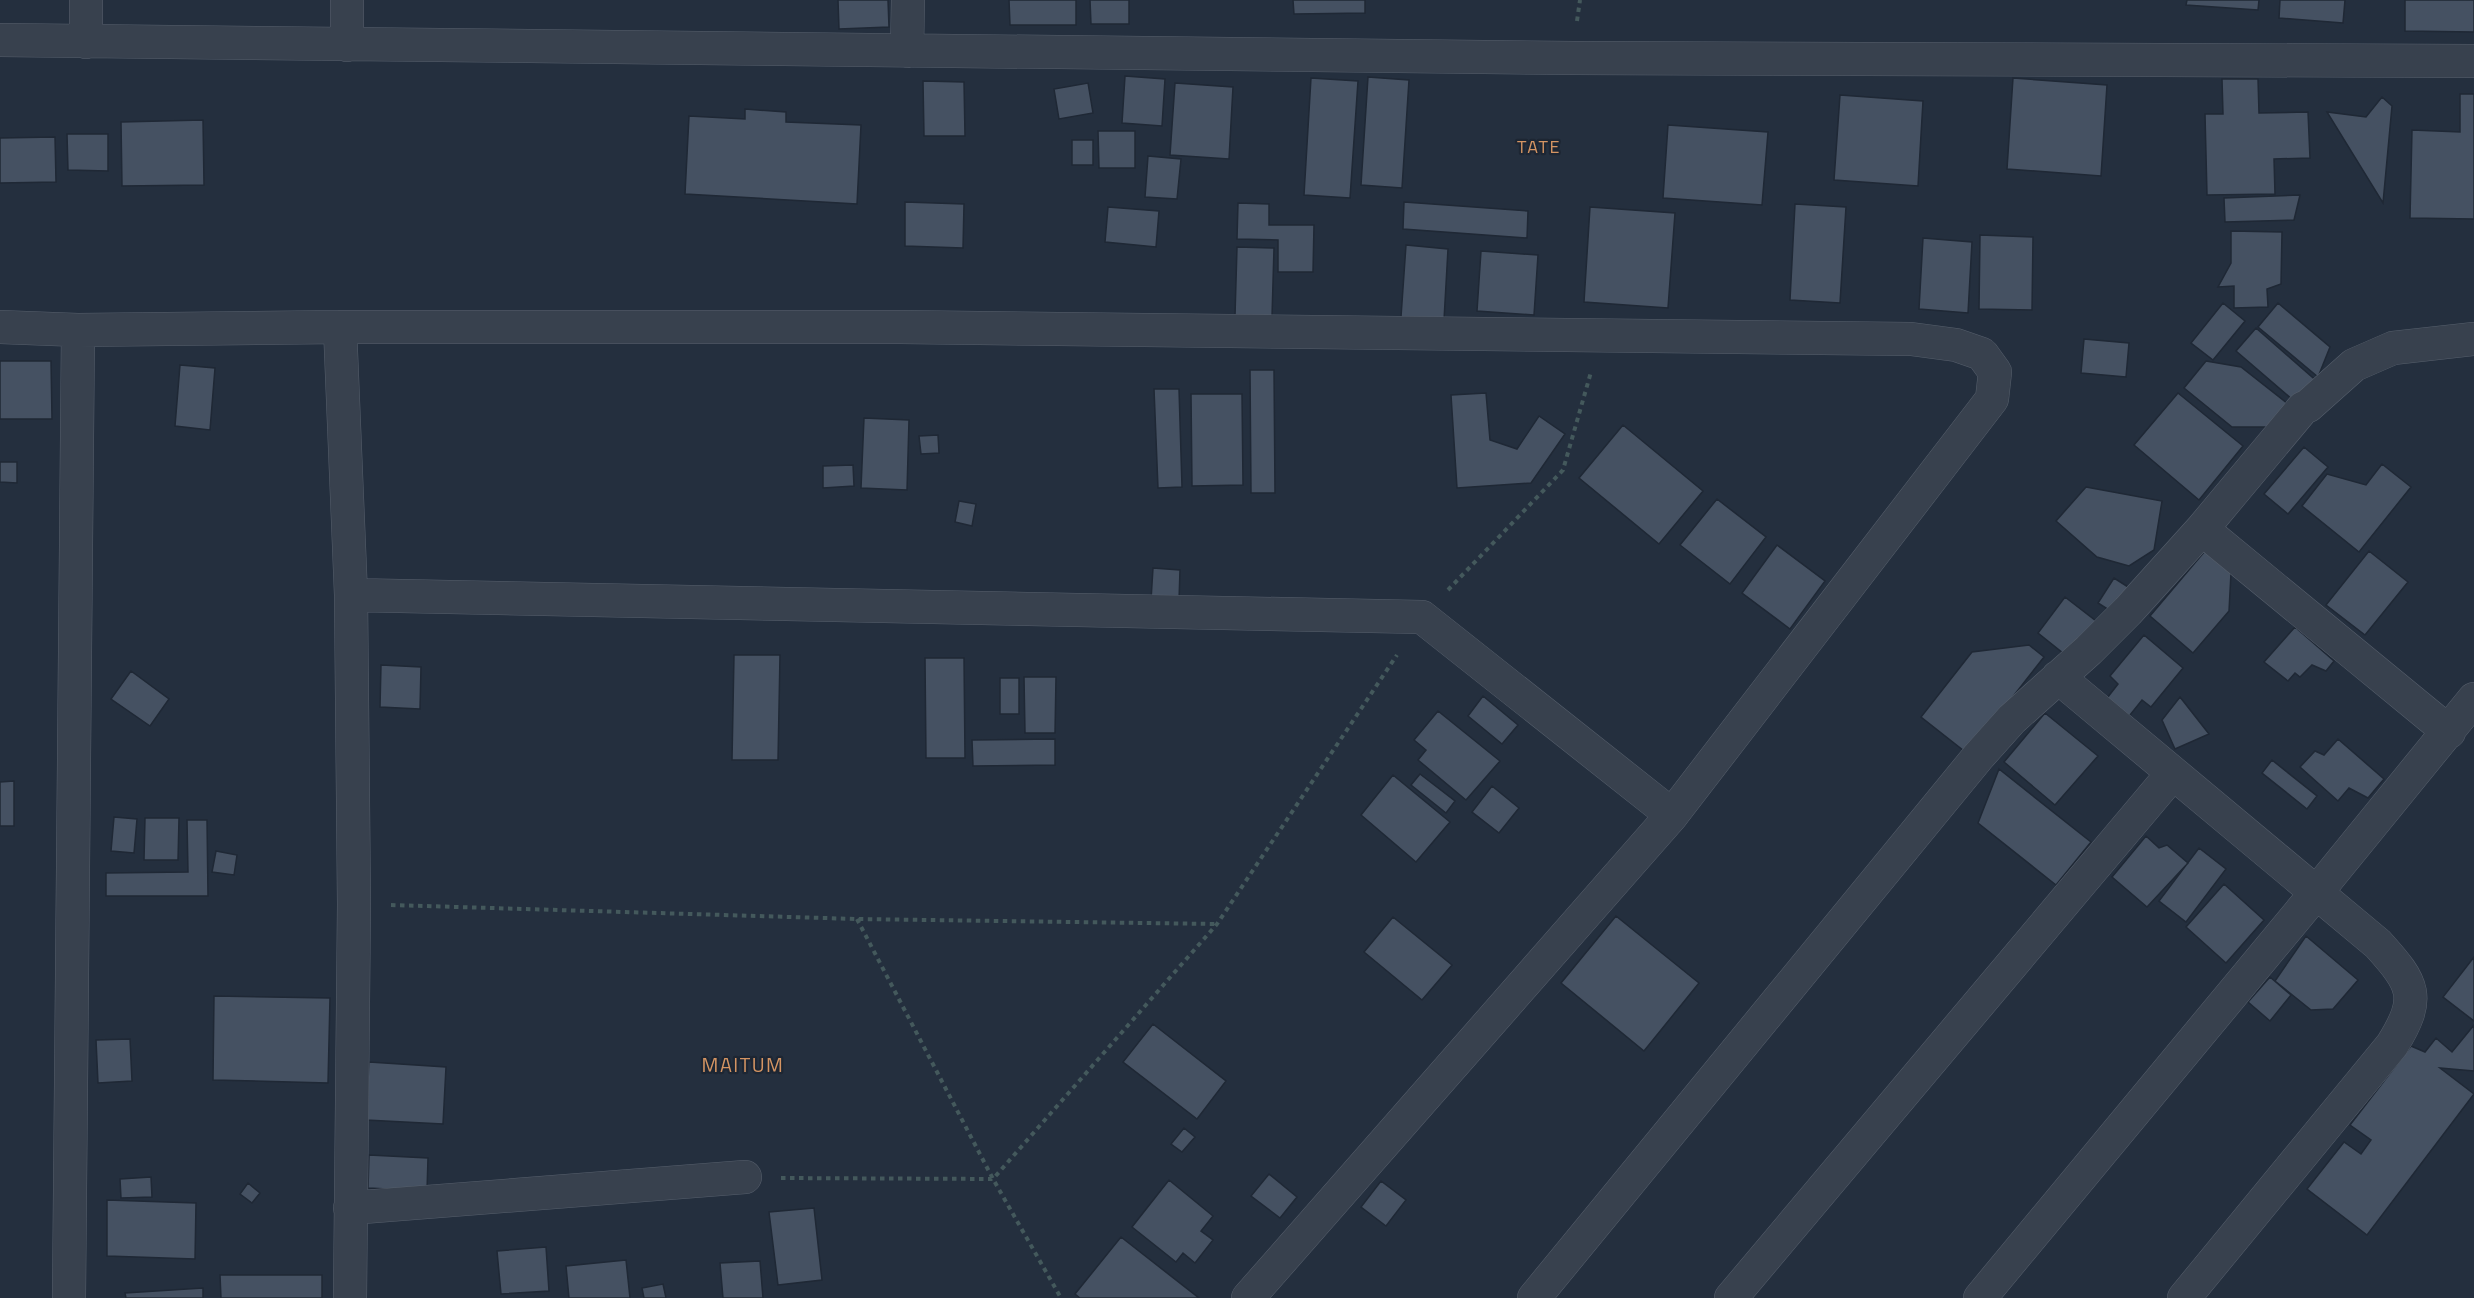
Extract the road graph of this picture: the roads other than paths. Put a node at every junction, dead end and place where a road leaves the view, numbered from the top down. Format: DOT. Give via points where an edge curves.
graph roads {
  1 [pos="86,0"];
  2 [pos="347,0"];
  3 [pos="908,0"];
  4 [pos="0,40"];
  5 [pos="86,42"];
  6 [pos="347,45"];
  7 [pos="907,51"];
  8 [pos="2474,61"];
  9 [pos="0,327"];
  10 [pos="340,327"];
  11 [pos="78,330"];
  12 [pos="2474,339"];
  13 [pos="2202,529"];
  14 [pos="351,595"];
  15 [pos="2058,677"];
  16 [pos="2474,699"];
  17 [pos="2449,732"];
  18 [pos="2173,773"];
  19 [pos="1672,815"];
  20 [pos="2316,893"];
  21 [pos="745,1177"];
  22 [pos="350,1208"];
  23 [pos="69,1298"];
  24 [pos="350,1298"];
  25 [pos="1248,1298"];
  26 [pos="1534,1298"];
  27 [pos="1731,1298"];
  28 [pos="1980,1298"];
  29 [pos="2184,1298"];
  1 -- 5 [label="street"];
  2 -- 6 [label="street"];
  3 -- 7 [label="street"];
  4 -- 5 [label="street"];
  5 -- 6 [label="street"];
  6 -- 7 [label="street"];
  7 -- 8 [label="street"];
  9 -- 11 [label="street"];
  10 -- 11 [label="street"];
  10 -- 14 [label="street"];
  10 -- 19 [label="street" via="900,327 1911,339 1956,345 1982,354 1995,372 1992,399"];
  11 -- 23 [label="street"];
  12 -- 13 [label="street" via="2393,348 2354,365 2303,408"];
  13 -- 15 [label="street" via="2128,611"];
  13 -- 17 [label="street"];
  14 -- 19 [label="street" via="1422,617"];
  14 -- 22 [label="street" via="354,904"];
  15 -- 18 [label="street"];
  15 -- 26 [label="street" via="2012,718 1978,757"];
  16 -- 17 [label="street"];
  17 -- 20 [label="street"];
  18 -- 20 [label="street"];
  18 -- 27 [label="street"];
  19 -- 25 [label="street"];
  20 -- 28 [label="street"];
  20 -- 29 [label="street" via="2378,944 2409,983 2411,1003 2406,1022 2392,1045"];
  21 -- 22 [label="street"];
  22 -- 24 [label="street"];
}
